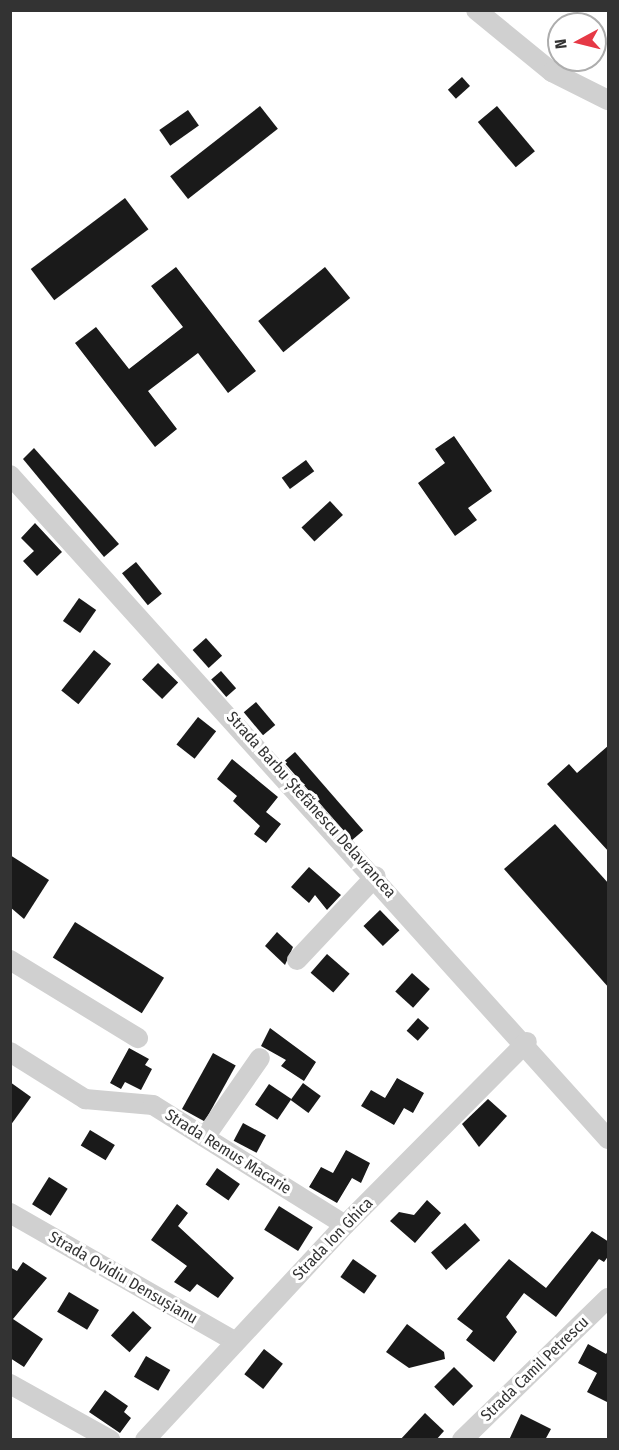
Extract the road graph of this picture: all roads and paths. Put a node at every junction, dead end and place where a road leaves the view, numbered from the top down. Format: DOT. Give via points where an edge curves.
graph roads {
  1 [pos="476,10"];
  2 [pos="609,100"];
  3 [pos="10,475"];
  4 [pos="376,876"];
  5 [pos="10,960"];
  6 [pos="297,960"];
  7 [pos="138,1038"];
  8 [pos="527,1042"];
  9 [pos="10,1052"];
  10 [pos="260,1058"];
  11 [pos="205,1137"];
  12 [pos="609,1139"];
  13 [pos="10,1213"];
  14 [pos="345,1225"];
  15 [pos="609,1298"];
  16 [pos="237,1342"];
  17 [pos="10,1384"];
  18 [pos="110,1440"];
  19 [pos="145,1440"];
  20 [pos="462,1440"];
  1 -- 2 [label="street" via="552,72"];
  3 -- 4 [label="street, Strada Barbu Ștefănescu Delavrancea"];
  4 -- 6 [label="street"];
  4 -- 8 [label="street, Strada Barbu Ștefănescu Delavrancea"];
  5 -- 7 [label="street"];
  8 -- 12 [label="street, Strada Barbu Ștefănescu Delavrancea"];
  8 -- 14 [label="street, Strada Ion Ghica"];
  9 -- 11 [label="street, Strada Remus Macarie" via="85,1099 153,1105"];
  10 -- 11 [label="street"];
  11 -- 14 [label="street, Strada Remus Macarie"];
  13 -- 16 [label="street, Strada Ovidiu Densușianu"];
  14 -- 16 [label="street, Strada Ion Ghica"];
  15 -- 20 [label="street, Strada Camil Petrescu"];
  16 -- 19 [label="street, Strada Ion Ghica"];
  17 -- 18 [label="street"];
}
